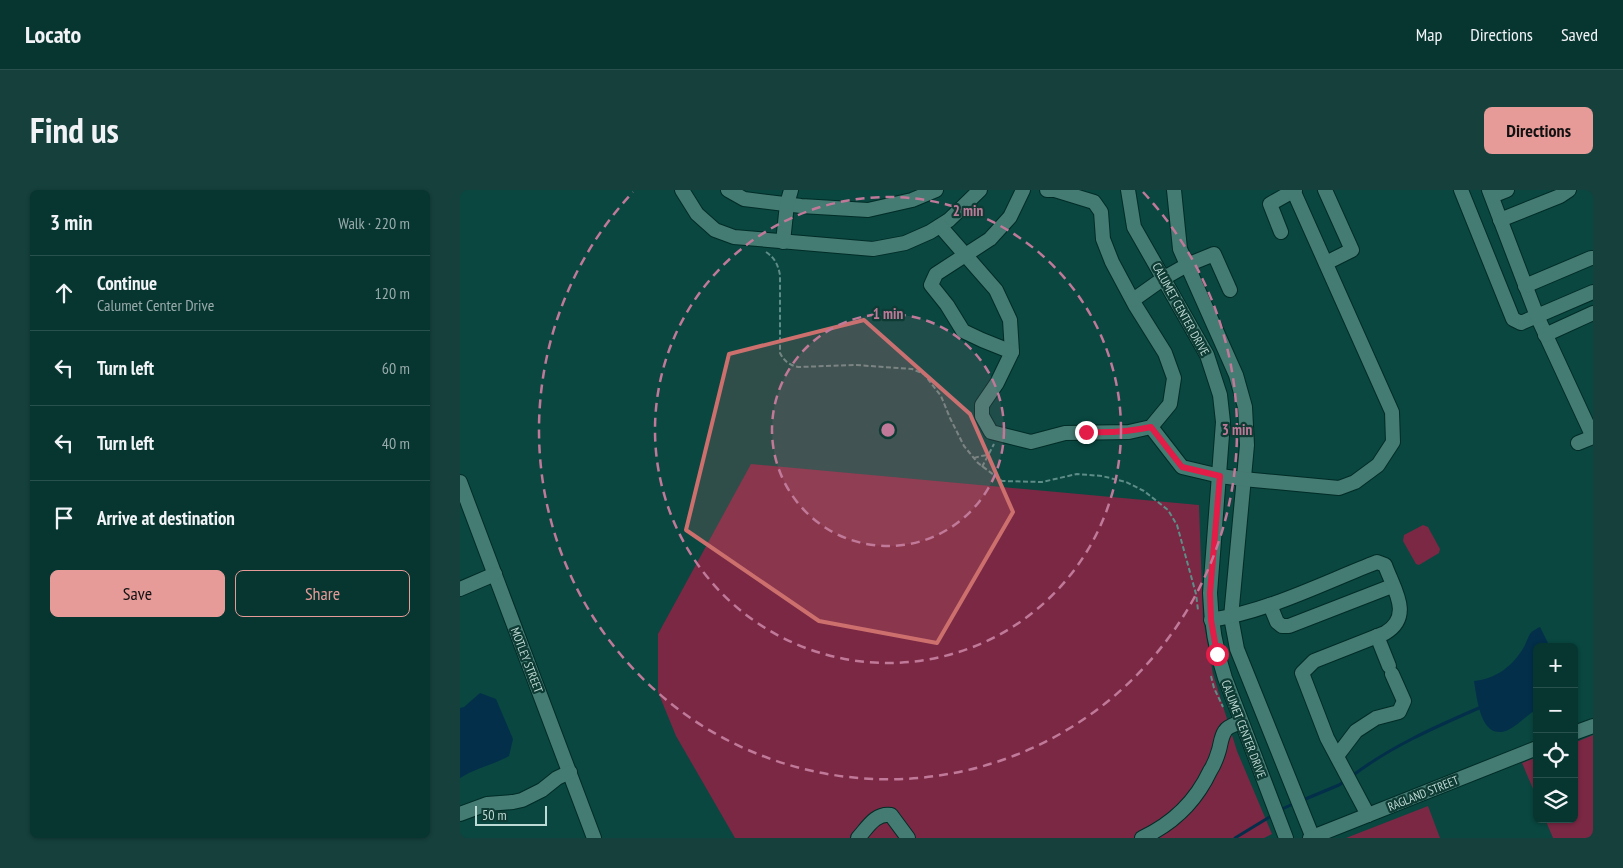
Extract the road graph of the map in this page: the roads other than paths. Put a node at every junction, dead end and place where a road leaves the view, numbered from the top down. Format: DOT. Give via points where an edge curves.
graph roads {
  1 [pos="682,190"];
  2 [pos="728,190"];
  3 [pos="790,190"];
  4 [pos="936,190"];
  5 [pos="1023,190"];
  6 [pos="1047,190"];
  7 [pos="1128,190"];
  8 [pos="1174,190"];
  9 [pos="1294,190"];
  10 [pos="1325,190"];
  11 [pos="1461,190"];
  12 [pos="1507,190"];
  13 [pos="1569,190"];
  14 [pos="970,193"];
  15 [pos="1490,193"];
  16 [pos="787,204"];
  17 [pos="1500,220"];
  18 [pos="940,226"];
  19 [pos="1281,232"];
  20 [pos="783,242"];
  21 [pos="965,254"];
  22 [pos="1593,258"];
  23 [pos="1326,263"];
  24 [pos="1187,265"];
  25 [pos="1164,278"];
  26 [pos="1525,286"];
  27 [pos="1230,290"];
  28 [pos="1593,292"];
  29 [pos="1133,300"];
  30 [pos="1593,312"];
  31 [pos="1537,316"];
  32 [pos="1545,335"];
  33 [pos="1012,352"];
  34 [pos="1238,384"];
  35 [pos="1219,390"];
  36 [pos="1151,427"];
  37 [pos="1593,437"];
  38 [pos="1578,443"];
  39 [pos="1220,476"];
  40 [pos="1243,480"];
  41 [pos="460,482"];
  42 [pos="495,574"];
  43 [pos="1392,586"];
  44 [pos="460,589"];
  45 [pos="1270,605"];
  46 [pos="1231,617"];
  47 [pos="1211,620"];
  48 [pos="1376,636"];
  49 [pos="1593,726"];
  50 [pos="1243,727"];
  51 [pos="1578,732"];
  52 [pos="1533,750"];
  53 [pos="1336,756"];
  54 [pos="570,772"];
  55 [pos="460,814"];
  56 [pos="1368,815"];
  57 [pos="865,835"];
  58 [pos="594,838"];
  59 [pos="908,838"];
  60 [pos="1142,838"];
  61 [pos="1286,838"];
  62 [pos="1312,838"];
  1 -- 20 [label="street" via="697,214 715,230 734,237"];
  2 -- 16 [label="street" via="744,199"];
  3 -- 16 [label="street"];
  4 -- 16 [label="street" via="912,200 868,210"];
  5 -- 21 [label="street" via="1010,217 990,239"];
  6 -- 29 [label="street" via="1094,202 1100,212 1103,239 1112,262"];
  7 -- 25 [label="street, CALUMET CENTER DRIVE" via="1134,227"];
  8 -- 24 [label="street, CALUMET CENTER DRIVE" via="1180,249"];
  9 -- 19 [label="street" via="1270,204"];
  9 -- 23 [label="street"];
  10 -- 23 [label="street" via="1352,250"];
  11 -- 31 [label="street" via="1513,319 1521,323"];
  12 -- 15 [label="street"];
  13 -- 17 [label="street"];
  14 -- 18 [label="street" via="949,220"];
  15 -- 17 [label="street"];
  16 -- 20 [label="street"];
  17 -- 26 [label="street"];
  18 -- 20 [label="street" via="905,243 873,249"];
  18 -- 21 [label="street"];
  21 -- 33 [label="street" via="996,290 1010,320"];
  21 -- 33 [label="street" via="936,274 931,285 963,331"];
  22 -- 26 [label="street"];
  23 -- 40 [label="street" via="1392,412 1393,442 1378,465 1355,482 1338,488"];
  24 -- 25 [label="street"];
  24 -- 27 [label="street" via="1214,254"];
  24 -- 34 [label="street, CALUMET CENTER DRIVE"];
  25 -- 29 [label="street"];
  25 -- 35 [label="street, CALUMET CENTER DRIVE" via="1207,355"];
  26 -- 31 [label="street"];
  28 -- 31 [label="street"];
  29 -- 36 [label="street" via="1165,353 1174,378 1170,404"];
  30 -- 32 [label="street"];
  31 -- 32 [label="street"];
  32 -- 37 [label="street"];
  33 -- 36 [label="street" via="982,404 982,416 991,432 1031,442 1065,433 1129,432"];
  34 -- 35 [label="street"];
  34 -- 40 [label="street, CALUMET CENTER DRIVE" via="1245,407"];
  35 -- 39 [label="street, CALUMET CENTER DRIVE" via="1223,422"];
  36 -- 39 [label="street" via="1182,467"];
  37 -- 38 [label="street"];
  39 -- 40 [label="street"];
  39 -- 47 [label="street, CALUMET CENTER DRIVE" via="1210,593"];
  40 -- 46 [label="street, CALUMET CENTER DRIVE"];
  41 -- 42 [label="street, MOTLEY STREET"];
  42 -- 44 [label="street"];
  42 -- 54 [label="street, MOTLEY STREET"];
  43 -- 45 [label="street" via="1289,626 1277,622"];
  43 -- 45 [label="street" via="1385,565 1377,562"];
  43 -- 48 [label="street" via="1400,604 1400,618 1394,628"];
  45 -- 46 [label="street"];
  46 -- 47 [label="street"];
  46 -- 62 [label="street, CALUMET CENTER DRIVE" via="1237,649"];
  47 -- 50 [label="street, CALUMET CENTER DRIVE" via="1217,654"];
  48 -- 53 [label="street" via="1404,701 1398,712 1376,718 1356,731"];
  48 -- 53 [label="street" via="1314,661 1302,673"];
  49 -- 51 [label="street"];
  50 -- 60 [label="street" via="1225,730 1219,752 1197,794 1165,825"];
  50 -- 61 [label="street, CALUMET CENTER DRIVE"];
  52 -- 56 [label="street, RAGLAND STREET"];
  53 -- 56 [label="street"];
  54 -- 55 [label="street" via="522,800 487,804"];
  54 -- 58 [label="street, MOTLEY STREET"];
  56 -- 62 [label="street, RAGLAND STREET"];
  57 -- 59 [label="street" via="874,820 884,814 891,815"];
}
